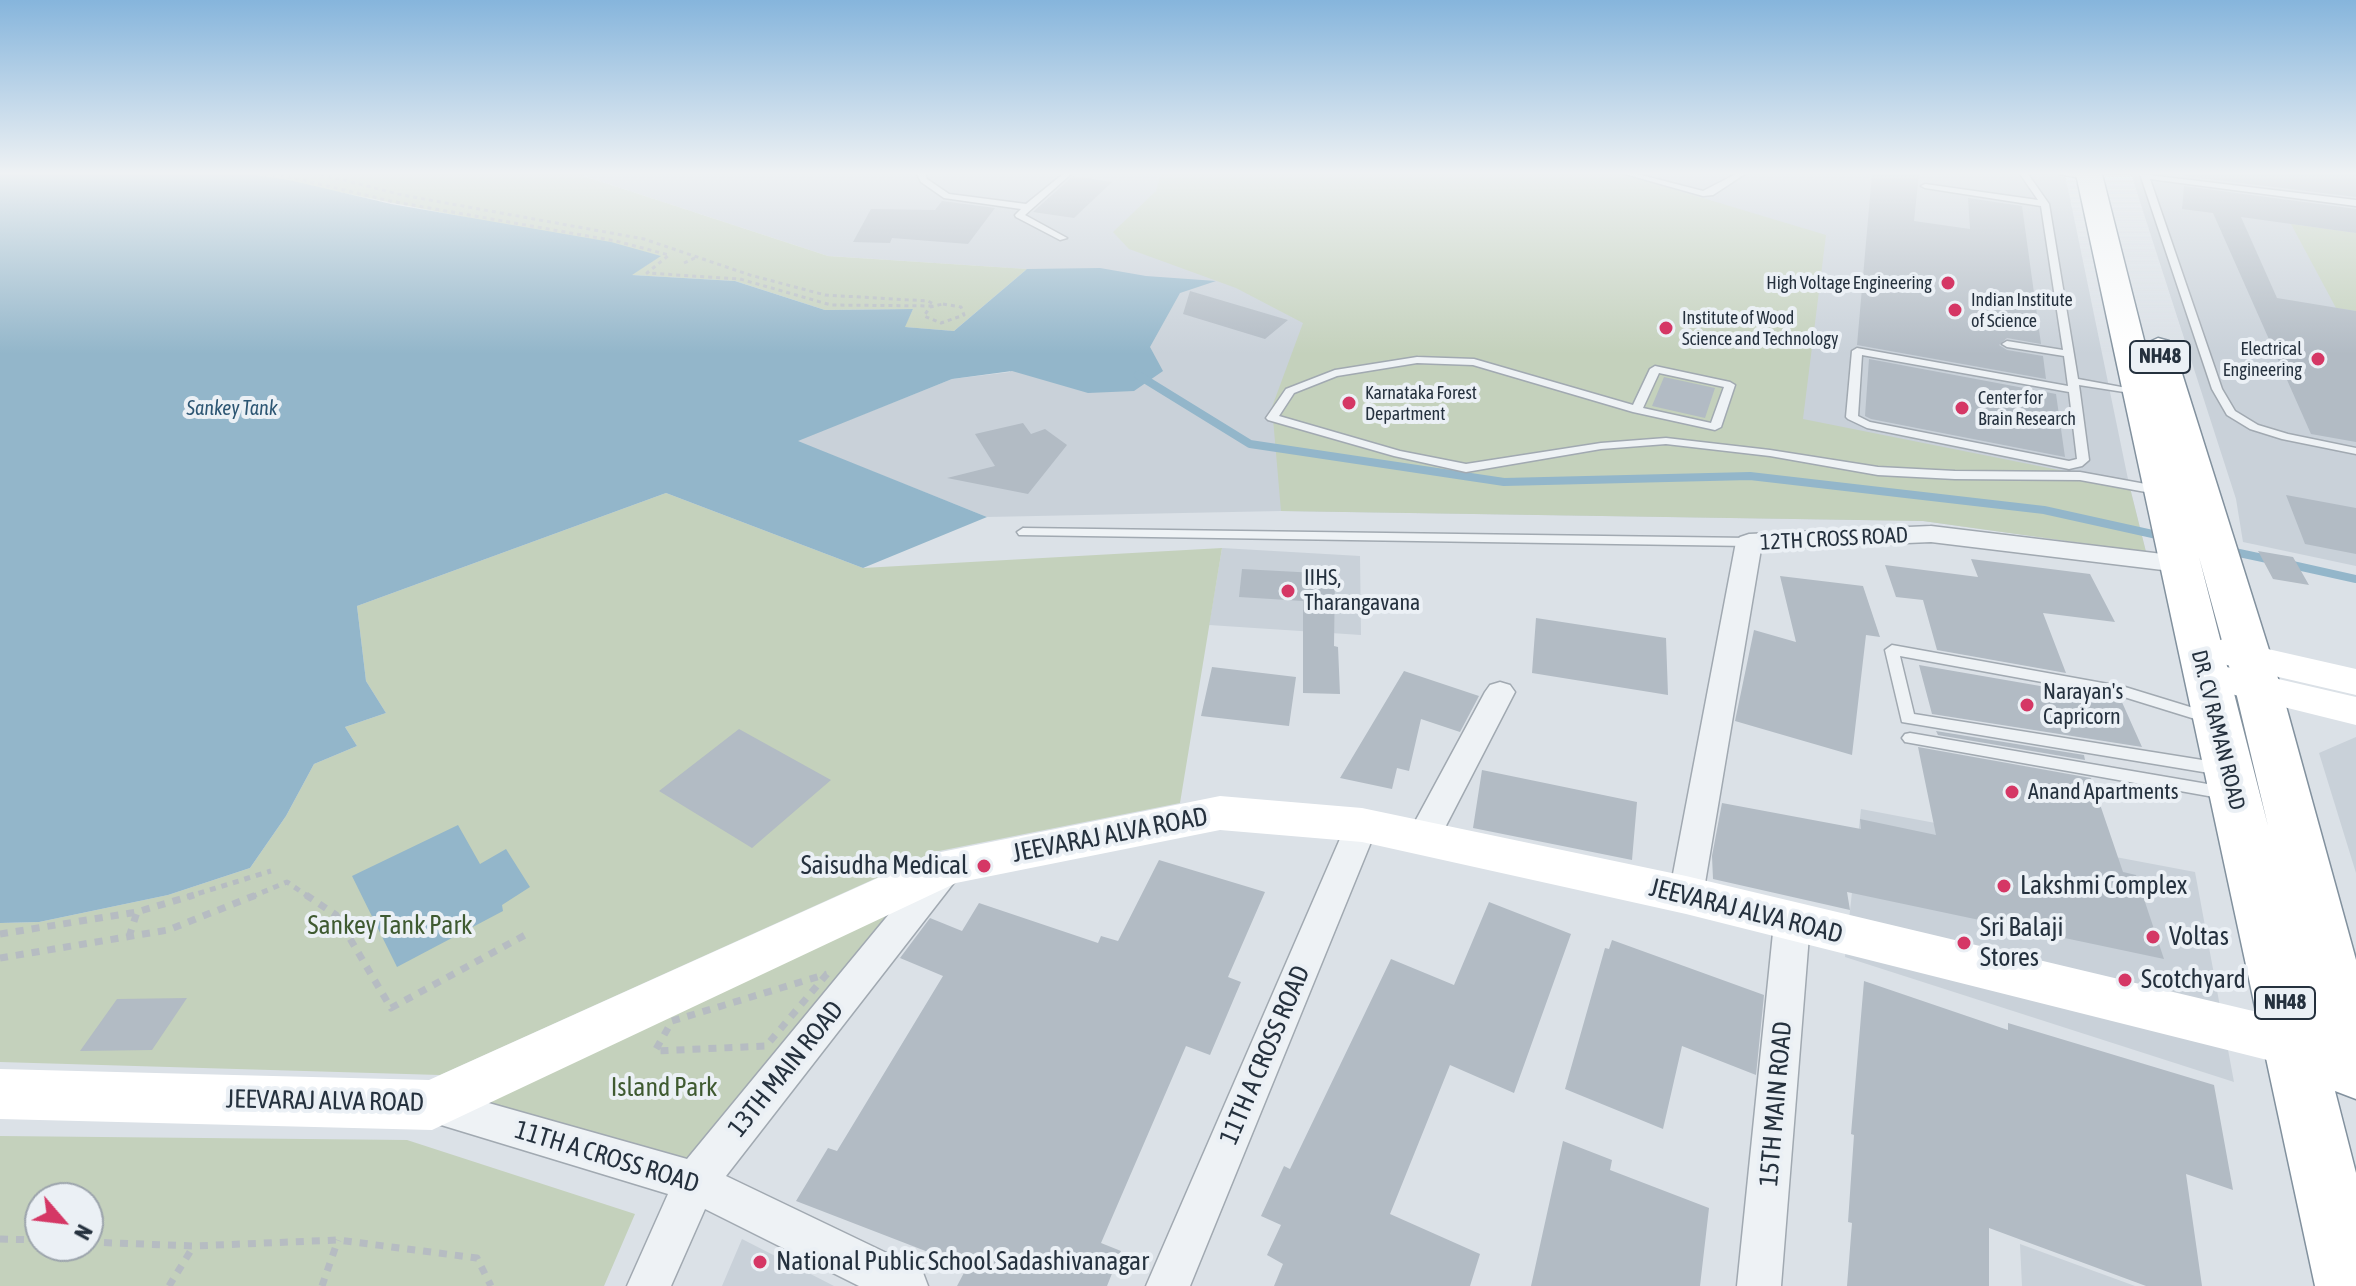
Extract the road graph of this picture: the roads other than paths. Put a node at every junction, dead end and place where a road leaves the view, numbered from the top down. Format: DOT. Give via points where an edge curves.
graph roads {
  1 [pos="1055,234"];
  2 [pos="2050,234"];
  3 [pos="2101,234"];
  4 [pos="2104,234"];
  5 [pos="2164,234"];
  6 [pos="1063,238"];
  7 [pos="2007,344"];
  8 [pos="2068,354"];
  9 [pos="2073,386"];
  10 [pos="2140,393"];
  11 [pos="1637,410"];
  12 [pos="2356,451"];
  13 [pos="2162,491"];
  14 [pos="1023,532"];
  15 [pos="1749,542"];
  16 [pos="2192,548"];
  17 [pos="2356,682"];
  18 [pos="1500,692"];
  19 [pos="2227,707"];
  20 [pos="2356,711"];
  21 [pos="1910,738"];
  22 [pos="1362,825"];
  23 [pos="1423,838"];
  24 [pos="947,867"];
  25 [pos="1686,895"];
  26 [pos="1792,923"];
  27 [pos="2295,1044"];
  28 [pos="2356,1071"];
  29 [pos="0,1094"];
  30 [pos="432,1105"];
  31 [pos="695,1182"];
  32 [pos="649,1286"];
  33 [pos="906,1286"];
  34 [pos="1168,1286"];
  35 [pos="1759,1286"];
  36 [pos="2350,1286"];
  1 -- 6 [label="lane"];
  2 -- 8 [label="lane"];
  3 -- 10 [label="highway, DR. CV RAMAN ROAD / NH48"];
  4 -- 16 [label="highway, DR. CV RAMAN ROAD / NH48"];
  5 -- 12 [label="lane" via="2217,389 2231,413 2286,437"];
  7 -- 8 [label="lane"];
  8 -- 9 [label="lane"];
  9 -- 9 [label="lane" via="2083,460 2078,464 1867,425 1852,417 1857,351"];
  9 -- 10 [label="lane"];
  10 -- 13 [label="highway, DR. CV RAMAN ROAD / NH48"];
  11 -- 11 [label="lane" via="1715,427 1730,385 1655,369"];
  11 -- 13 [label="lane" via="1474,362 1417,360 1324,377 1290,391 1272,418 1466,468 1666,441 1878,471 2080,476"];
  13 -- 16 [label="highway, DR. CV RAMAN ROAD / NH48"];
  14 -- 15 [label="lane"];
  15 -- 16 [label="street, 12TH CROSS ROAD" via="1931,534"];
  15 -- 25 [label="street, 12TH CROSS ROAD"];
  16 -- 19 [label="highway, DR. CV RAMAN ROAD / NH48"];
  17 -- 19 [label="street"];
  18 -- 23 [label="street"];
  19 -- 19 [label="lane" via="2125,692 1892,650 1907,718"];
  19 -- 20 [label="street"];
  19 -- 21 [label="lane"];
  19 -- 27 [label="highway, DR. CV RAMAN ROAD / NH48"];
  19 -- 28 [label="highway, DR. CV RAMAN ROAD / NH48"];
  22 -- 23 [label="street, JEEVARAJ ALVA ROAD"];
  22 -- 24 [label="street, JEEVARAJ ALVA ROAD" via="1220,813"];
  22 -- 34 [label="street, 11TH A CROSS ROAD"];
  23 -- 25 [label="street, JEEVARAJ ALVA ROAD"];
  24 -- 30 [label="street, JEEVARAJ ALVA ROAD"];
  24 -- 31 [label="street, 13TH MAIN ROAD"];
  25 -- 26 [label="street, JEEVARAJ ALVA ROAD"];
  26 -- 27 [label="street, JEEVARAJ ALVA ROAD"];
  26 -- 35 [label="street, 15TH MAIN ROAD"];
  27 -- 36 [label="highway, DR. CV RAMAN ROAD / NH48"];
  29 -- 30 [label="street, JEEVARAJ ALVA ROAD"];
  30 -- 31 [label="street, 11TH A CROSS ROAD"];
  31 -- 32 [label="street, 13TH MAIN ROAD"];
  31 -- 33 [label="street, 11TH A CROSS ROAD"];
}
